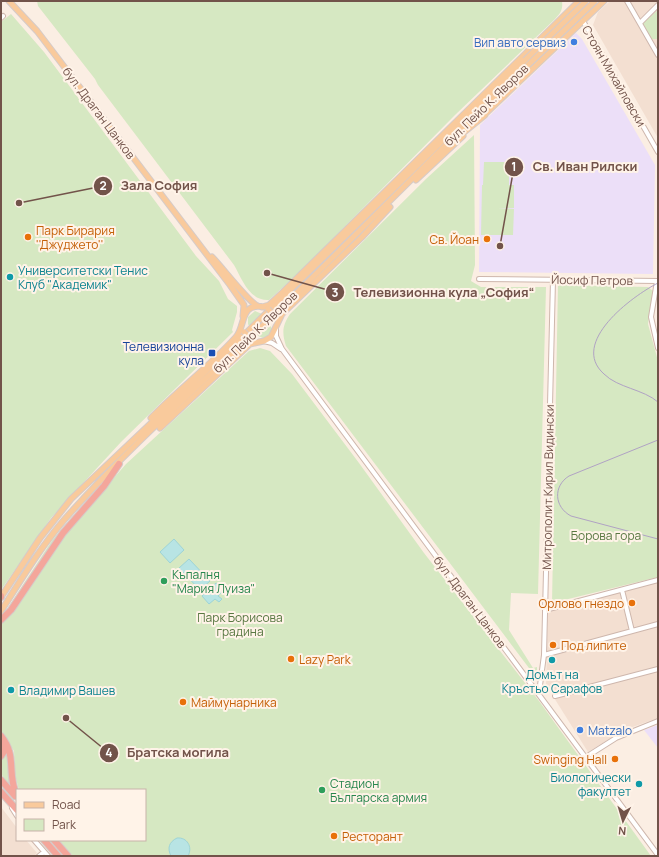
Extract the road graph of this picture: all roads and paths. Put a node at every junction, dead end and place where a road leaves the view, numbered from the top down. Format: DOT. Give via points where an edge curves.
graph roads {
  1 [pos="8,1"];
  2 [pos="586,1"];
  3 [pos="595,1"];
  4 [pos="604,1"];
  5 [pos="627,1"];
  6 [pos="575,2"];
  7 [pos="658,6"];
  8 [pos="583,21"];
  9 [pos="640,23"];
  10 [pos="658,47"];
  11 [pos="657,53"];
  12 [pos="527,62"];
  13 [pos="474,102"];
  14 [pos="485,115"];
  15 [pos="658,152"];
  16 [pos="431,155"];
  17 [pos="396,181"];
  18 [pos="405,190"];
  19 [pos="201,247"];
  20 [pos="479,279"];
  21 [pos="553,280"];
  22 [pos="658,281"];
  23 [pos="260,307"];
  24 [pos="243,319"];
  25 [pos="276,326"];
  26 [pos="260,341"];
  27 [pos="658,348"];
  28 [pos="282,349"];
  29 [pos="136,436"];
  30 [pos="141,441"];
  31 [pos="119,464"];
  32 [pos="658,580"];
  33 [pos="622,590"];
  34 [pos="1,597"];
  35 [pos="545,610"];
  36 [pos="1,611"];
  37 [pos="1,620"];
  38 [pos="658,624"];
  39 [pos="632,631"];
  40 [pos="544,655"];
  41 [pos="658,669"];
  42 [pos="539,693"];
  43 [pos="555,696"];
  44 [pos="658,721"];
  45 [pos="1,737"];
  46 [pos="1,756"];
  47 [pos="586,757"];
  48 [pos="1,780"];
  49 [pos="1,792"];
  50 [pos="16,794"];
  51 [pos="16,796"];
  52 [pos="6,797"];
  53 [pos="16,809"];
  54 [pos="16,814"];
  55 [pos="35,841"];
  56 [pos="45,841"];
  57 [pos="55,841"];
  58 [pos="44,852"];
  59 [pos="658,855"];
  60 [pos="39,856"];
  61 [pos="48,856"];
  62 [pos="58,856"];
  63 [pos="68,856"];
  1 -- 19 [label="main road, бул. Драган Цанков" via="37,31"];
  2 -- 12 [label="main road, бул. Пейо К. Яворов, bridge"];
  3 -- 12 [label="main road, бул. Пейо К. Яворов, bridge"];
  4 -- 8 [label="main road"];
  5 -- 9 [label="street"];
  6 -- 8 [label="main road"];
  6 -- 13 [label="main road"];
  7 -- 9 [label="street"];
  8 -- 14 [label="main road"];
  8 -- 15 [label="street, Стоян Михайловски"];
  9 -- 11 [label="street"];
  10 -- 11 [label="street"];
  12 -- 16 [label="main road, бул. Пейо К. Яворов"];
  13 -- 16 [label="main road"];
  13 -- 17 [label="main road"];
  14 -- 16 [label="main road"];
  14 -- 18 [label="main road"];
  16 -- 17 [label="main road"];
  16 -- 18 [label="main road"];
  16 -- 29 [label="main road, бул. Пейо К. Яворов"];
  16 -- 30 [label="main road, бул. Пейо К. Яворов" via="382,210"];
  17 -- 23 [label="main road" via="269,305"];
  18 -- 25 [label="main road" via="362,237 280,316"];
  19 -- 23 [label="main road, бул. Драган Цанков" via="249,301"];
  19 -- 24 [label="main road, бул. Драган Цанков" via="242,301 245,308"];
  20 -- 21 [label="street, Йосиф Петров"];
  21 -- 22 [label="street, Йосиф Петров"];
  21 -- 35 [label="street, Митрополит Кирил Видински"];
  22 -- 27 [label="street" via="651,317"];
  23 -- 24 [label="main road" via="249,310"];
  23 -- 25 [label="main road, bridge" via="268,309 275,317"];
  24 -- 26 [label="main road, bridge" via="244,332 251,340"];
  24 -- 29 [label="main road" via="236,337 169,400"];
  25 -- 26 [label="main road" via="271,337"];
  25 -- 28 [label="street, бул. Драган Цанков" via="276,336"];
  26 -- 28 [label="street, бул. Драган Цанков" via="270,342"];
  26 -- 30 [label="main road" via="245,347 185,405"];
  28 -- 42 [label="street, бул. Драган Цанков"];
  29 -- 34 [label="main road, бул. Пейо К. Яворов" via="71,499"];
  30 -- 31 [label="main road, бул. Пейо К. Яворов"];
  31 -- 36 [label="main road, бул. Пейо К. Яворов" via="63,522"];
  31 -- 37 [label="highway" via="104,486 63,533 11,610"];
  32 -- 33 [label="street"];
  33 -- 35 [label="street"];
  33 -- 39 [label="street"];
  35 -- 40 [label="street, Митрополит Кирил Видински"];
  38 -- 39 [label="street"];
  39 -- 40 [label="street"];
  40 -- 42 [label="street, Митрополит Кирил Видински"];
  41 -- 43 [label="street"];
  42 -- 47 [label="street, бул. Драган Цанков"];
  44 -- 47 [label="street" via="616,738"];
  45 -- 46 [label="highway" via="5,746"];
  45 -- 50 [label="highway" via="10,750 11,776"];
  47 -- 59 [label="street, бул. Драган Цанков"];
  48 -- 51 [label="highway"];
  49 -- 52 [label="highway"];
  52 -- 53 [label="highway"];
  52 -- 54 [label="street"];
  55 -- 58 [label="street"];
  56 -- 62 [label="highway"];
  57 -- 63 [label="highway"];
  58 -- 60 [label="street"];
  58 -- 61 [label="street"];
}
